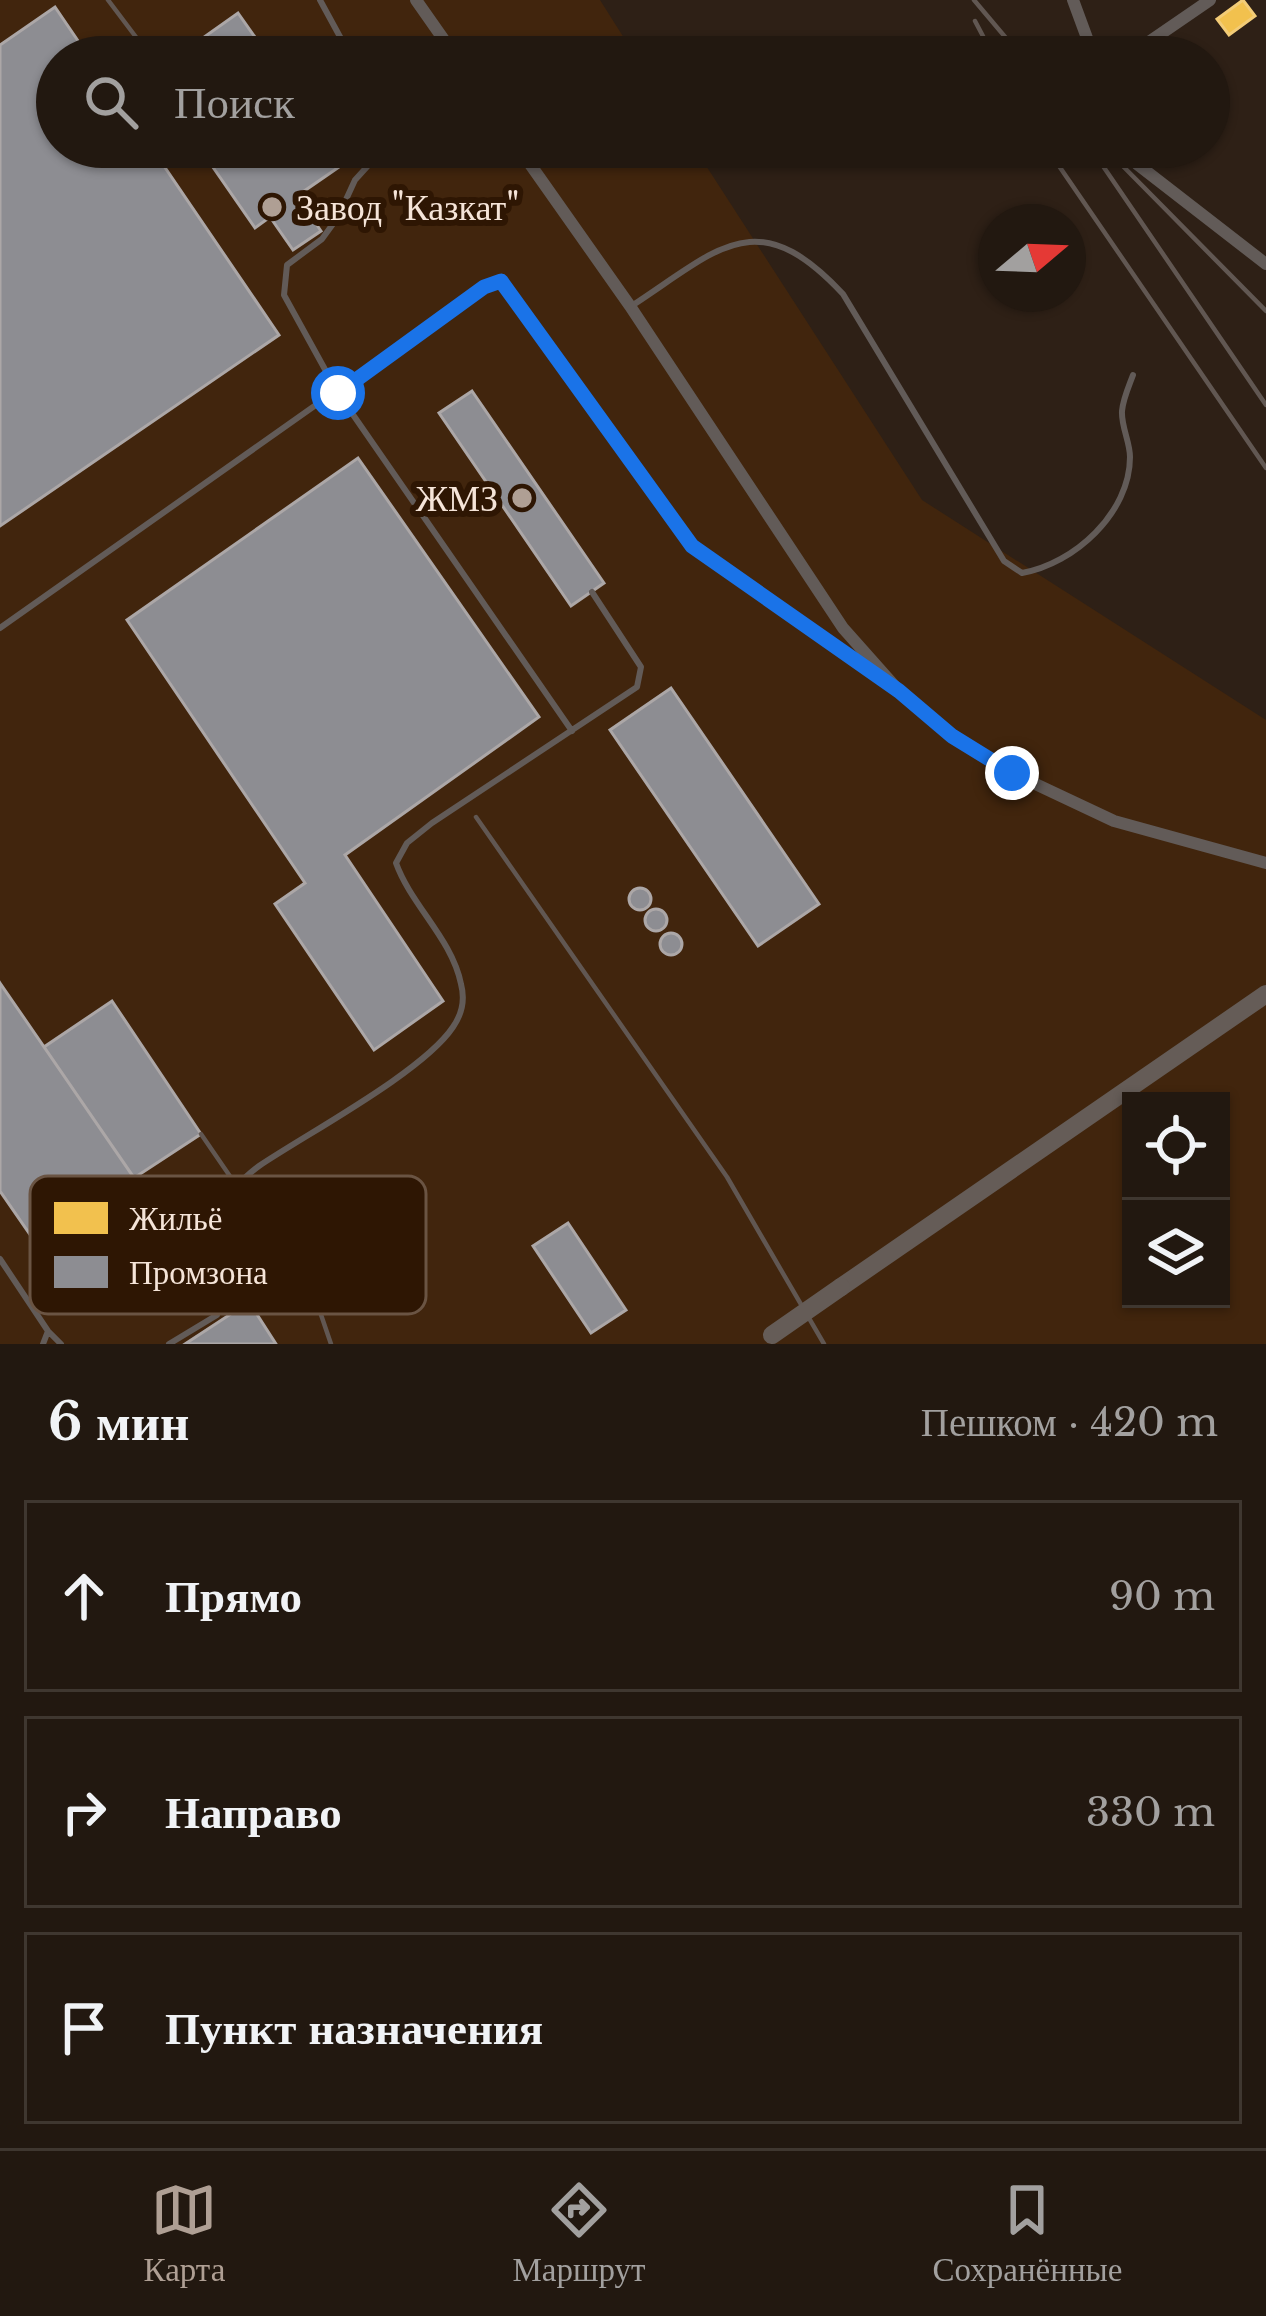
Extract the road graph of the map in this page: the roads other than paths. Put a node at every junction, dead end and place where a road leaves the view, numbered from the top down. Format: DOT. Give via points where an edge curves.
graph roads {
  1 [pos="320,0"];
  2 [pos="416,0"];
  3 [pos="1073,0"];
  4 [pos="1210,0"];
  5 [pos="340,36"];
  6 [pos="441,36"];
  7 [pos="1086,36"];
  8 [pos="1158,36"];
  9 [pos="366,168"];
  10 [pos="533,168"];
  11 [pos="1142,168"];
  12 [pos="1266,264"];
  13 [pos="630,307"];
  14 [pos="1132,375"];
  15 [pos="338,393"];
  16 [pos="592,592"];
  17 [pos="0,628"];
  18 [pos="899,691"];
  19 [pos="572,731"];
  20 [pos="1266,863"];
  21 [pos="1266,994"];
  22 [pos="247,1176"];
  23 [pos="0,1259"];
  24 [pos="30,1304"];
  25 [pos="37,1314"];
  26 [pos="217,1314"];
  27 [pos="48,1331"];
  28 [pos="766,1340"];
  29 [pos="43,1344"];
  30 [pos="61,1344"];
  31 [pos="170,1344"];
  1 -- 5 [label="lane"];
  2 -- 6 [label="street"];
  3 -- 7 [label="street"];
  4 -- 8 [label="street"];
  9 -- 15 [label="lane" via="322,238 287,266 284,295"];
  10 -- 13 [label="street"];
  11 -- 12 [label="street"];
  13 -- 14 [label="lane" via="712,253 757,239 816,265 843,294 1004,561 1022,573 1052,565 1109,518 1130,458 1121,415"];
  13 -- 18 [label="street" via="843,628"];
  15 -- 17 [label="lane"];
  15 -- 18 [label="lane" via="501,281 692,546"];
  15 -- 19 [label="lane"];
  16 -- 19 [label="lane" via="641,668 637,688"];
  18 -- 20 [label="street" via="1012,773 1114,821"];
  19 -- 22 [label="lane" via="407,843 396,863 461,981 463,1008 452,1030 421,1060"];
  21 -- 28 [label="main road, bridge"];
  23 -- 24 [label="lane"];
  25 -- 27 [label="lane"];
  26 -- 31 [label="lane"];
  27 -- 29 [label="lane"];
  27 -- 30 [label="lane"];
}
